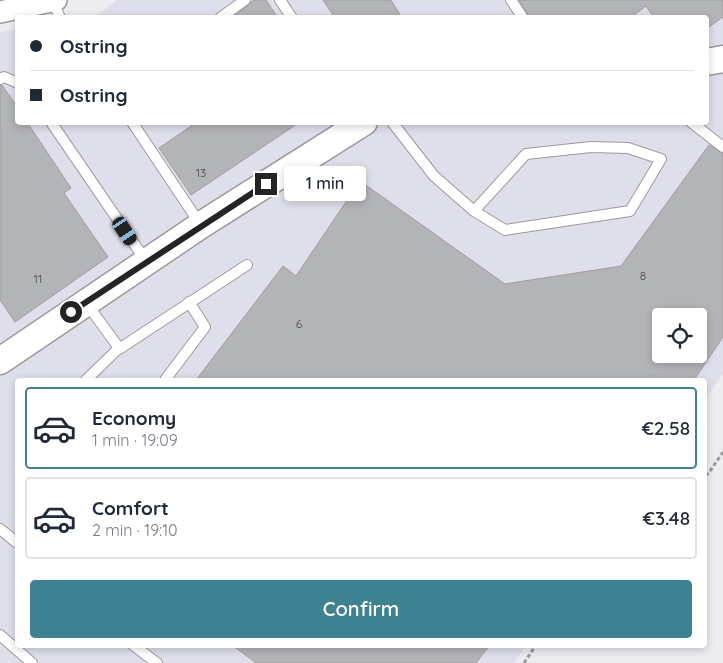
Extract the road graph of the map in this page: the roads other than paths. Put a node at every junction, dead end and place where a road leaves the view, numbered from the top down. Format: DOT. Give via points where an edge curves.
graph roads {
  1 [pos="245,0"];
  2 [pos="280,0"];
  3 [pos="511,0"];
  4 [pos="56,6"];
  5 [pos="0,12"];
  6 [pos="224,15"];
  7 [pos="290,15"];
  8 [pos="521,15"];
  9 [pos="723,59"];
  10 [pos="709,61"];
  11 [pos="0,79"];
  12 [pos="15,82"];
  13 [pos="53,125"];
  14 [pos="134,125"];
  15 [pos="359,125"];
  16 [pos="394,125"];
  17 [pos="695,125"];
  18 [pos="723,147"];
  19 [pos="474,210"];
  20 [pos="201,225"];
  21 [pos="146,262"];
  22 [pos="246,265"];
  23 [pos="85,302"];
  24 [pos="190,302"];
  25 [pos="119,349"];
  26 [pos="0,360"];
  27 [pos="88,378"];
  28 [pos="167,378"];
  29 [pos="0,529"];
  30 [pos="15,540"];
  31 [pos="0,635"];
  32 [pos="137,648"];
  33 [pos="32,663"];
  34 [pos="156,663"];
  1 -- 6 [label="lane"];
  2 -- 7 [label="lane"];
  3 -- 8 [label="lane"];
  4 -- 5 [label="street"];
  9 -- 10 [label="street"];
  11 -- 12 [label="lane" via="4,77"];
  13 -- 21 [label="lane"];
  14 -- 20 [label="lane"];
  15 -- 20 [label="street"];
  16 -- 19 [label="lane" via="434,176"];
  17 -- 18 [label="lane"];
  19 -- 19 [label="lane" via="505,230 630,211 661,159 628,148 591,146 526,154"];
  20 -- 21 [label="street"];
  21 -- 23 [label="street"];
  22 -- 24 [label="lane"];
  23 -- 25 [label="lane"];
  23 -- 26 [label="street"];
  24 -- 25 [label="lane"];
  24 -- 28 [label="lane" via="205,327"];
  25 -- 27 [label="lane"];
  29 -- 30 [label="lane"];
  31 -- 33 [label="lane"];
  32 -- 34 [label="lane"];
}
